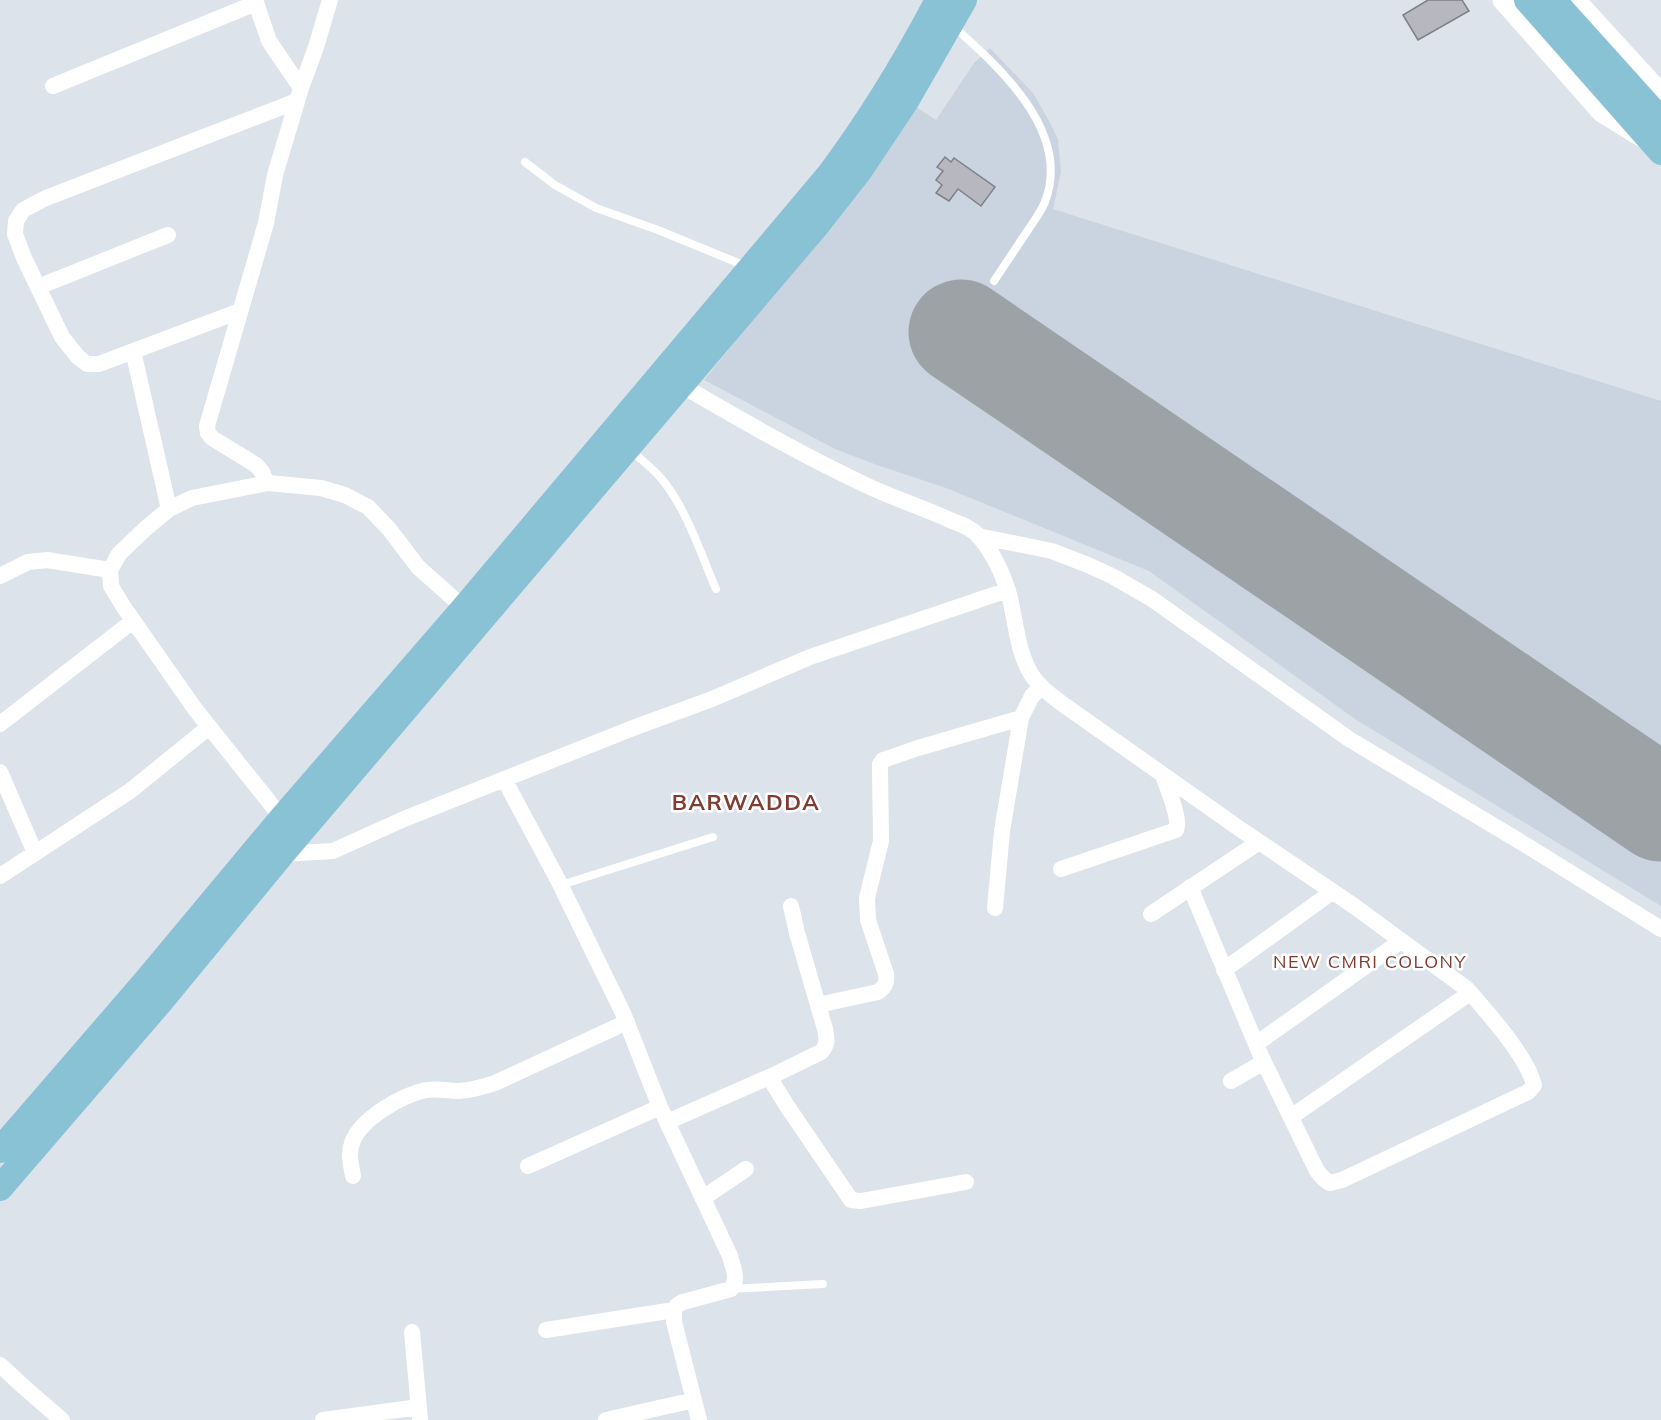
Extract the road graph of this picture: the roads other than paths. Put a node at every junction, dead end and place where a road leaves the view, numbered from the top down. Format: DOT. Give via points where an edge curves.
graph roads {
  1 [pos="330,0"];
  2 [pos="964,0"];
  3 [pos="1503,0"];
  4 [pos="1527,0"];
  5 [pos="1553,0"];
  6 [pos="1575,0"];
  7 [pos="255,1"];
  8 [pos="940,12"];
  9 [pos="53,86"];
  10 [pos="299,94"];
  11 [pos="1661,94"];
  12 [pos="1659,138"];
  13 [pos="525,162"];
  14 [pos="168,236"];
  15 [pos="8,237"];
  16 [pos="759,275"];
  17 [pos="994,281"];
  18 [pos="38,287"];
  19 [pos="240,311"];
  20 [pos="133,351"];
  21 [pos="681,385"];
  22 [pos="628,448"];
  23 [pos="267,483"];
  24 [pos="169,509"];
  25 [pos="978,536"];
  26 [pos="110,570"];
  27 [pos="0,576"];
  28 [pos="716,589"];
  29 [pos="1008,590"];
  30 [pos="464,608"];
  31 [pos="133,621"];
  32 [pos="1041,687"];
  33 [pos="1021,718"];
  34 [pos="0,724"];
  35 [pos="209,727"];
  36 [pos="0,772"];
  37 [pos="1163,775"];
  38 [pos="504,779"];
  39 [pos="282,818"];
  40 [pos="713,837"];
  41 [pos="1259,842"];
  42 [pos="35,853"];
  43 [pos="282,854"];
  44 [pos="1061,869"];
  45 [pos="0,876"];
  46 [pos="561,885"];
  47 [pos="1190,888"];
  48 [pos="1332,892"];
  49 [pos="791,906"];
  50 [pos="994,908"];
  51 [pos="1151,914"];
  52 [pos="1661,928"];
  53 [pos="1401,941"];
  54 [pos="1224,970"];
  55 [pos="1470,993"];
  56 [pos="818,1005"];
  57 [pos="627,1022"];
  58 [pos="1256,1044"];
  59 [pos="1264,1062"];
  60 [pos="776,1074"];
  61 [pos="1231,1081"];
  62 [pos="663,1115"];
  63 [pos="1291,1117"];
  64 [pos="0,1150"];
  65 [pos="528,1166"];
  66 [pos="746,1169"];
  67 [pos="353,1176"];
  68 [pos="966,1182"];
  69 [pos="0,1188"];
  70 [pos="704,1198"];
  71 [pos="823,1284"];
  72 [pos="731,1289"];
  73 [pos="674,1310"];
  74 [pos="546,1330"];
  75 [pos="412,1332"];
  76 [pos="0,1365"];
  77 [pos="694,1400"];
  78 [pos="420,1413"];
  79 [pos="62,1420"];
  80 [pos="322,1420"];
  81 [pos="606,1420"];
  82 [pos="699,1420"];
  1 -- 10 [label="street"];
  2 -- 8 [label="main road"];
  3 -- 12 [label="street" via="1602,112"];
  4 -- 12 [label="main road"];
  5 -- 12 [label="main road"];
  6 -- 11 [label="street"];
  7 -- 9 [label="street"];
  7 -- 10 [label="street" via="269,41"];
  8 -- 16 [label="main road" via="906,101 860,170 817,225"];
  8 -- 17 [label="lane" via="984,53 1028,105 1042,129 1049,153 1050,180 1044,204"];
  10 -- 15 [label="street" via="46,198 23,210"];
  10 -- 19 [label="street"];
  13 -- 16 [label="lane" via="596,208 658,230"];
  14 -- 18 [label="street"];
  15 -- 18 [label="street"];
  16 -- 21 [label="main road"];
  16 -- 30 [label="main road"];
  18 -- 20 [label="street" via="62,337 87,364 99,364"];
  19 -- 20 [label="street"];
  19 -- 23 [label="street" via="208,433 256,465"];
  20 -- 24 [label="street"];
  21 -- 22 [label="main road"];
  21 -- 25 [label="street" via="818,462 951,520"];
  22 -- 28 [label="lane" via="670,490"];
  22 -- 43 [label="main road"];
  23 -- 24 [label="street" via="192,498"];
  23 -- 30 [label="street" via="321,488 368,507 418,567"];
  24 -- 26 [label="street" via="120,554"];
  25 -- 29 [label="street" via="991,553"];
  25 -- 52 [label="street" via="1052,551 1112,576 1152,599 1349,739"];
  26 -- 27 [label="street" via="47,560 28,562"];
  26 -- 31 [label="street" via="111,586"];
  29 -- 32 [label="street" via="1020,648"];
  29 -- 38 [label="street" via="810,657"];
  30 -- 39 [label="main road"];
  31 -- 34 [label="street"];
  31 -- 35 [label="street"];
  32 -- 33 [label="street"];
  32 -- 37 [label="street"];
  33 -- 50 [label="street"];
  33 -- 56 [label="street" via="918,748 880,764 881,841 867,911 886,981 878,992"];
  35 -- 39 [label="street"];
  35 -- 42 [label="street" via="130,791"];
  36 -- 42 [label="street"];
  37 -- 41 [label="street"];
  37 -- 44 [label="street" via="1177,817 1176,830"];
  38 -- 43 [label="street" via="333,851"];
  38 -- 46 [label="street"];
  39 -- 64 [label="main road"];
  40 -- 46 [label="lane"];
  41 -- 47 [label="street"];
  41 -- 48 [label="street"];
  42 -- 45 [label="street"];
  43 -- 69 [label="main road"];
  46 -- 57 [label="street"];
  47 -- 51 [label="street"];
  47 -- 54 [label="street"];
  48 -- 53 [label="street"];
  48 -- 54 [label="street"];
  49 -- 56 [label="street"];
  53 -- 55 [label="street"];
  53 -- 58 [label="street"];
  54 -- 58 [label="street"];
  55 -- 63 [label="street"];
  55 -- 63 [label="street" via="1518,1053 1532,1077 1534,1085 1528,1092 1330,1183 1317,1171"];
  56 -- 60 [label="street" via="826,1047"];
  57 -- 62 [label="street"];
  57 -- 67 [label="street" via="495,1083 477,1089 426,1090 403,1099 356,1133 350,1158"];
  58 -- 59 [label="street"];
  59 -- 61 [label="street"];
  59 -- 63 [label="street"];
  60 -- 62 [label="street"];
  60 -- 68 [label="street" via="774,1085 851,1200"];
  62 -- 65 [label="street"];
  62 -- 70 [label="street"];
  66 -- 70 [label="street"];
  70 -- 72 [label="street" via="733,1266 735,1284"];
  71 -- 72 [label="lane"];
  72 -- 73 [label="street" via="684,1302"];
  73 -- 74 [label="street"];
  73 -- 77 [label="street"];
  75 -- 78 [label="street"];
  76 -- 79 [label="street"];
  77 -- 81 [label="street"];
  77 -- 82 [label="street"];
  78 -- 80 [label="street"];
}
